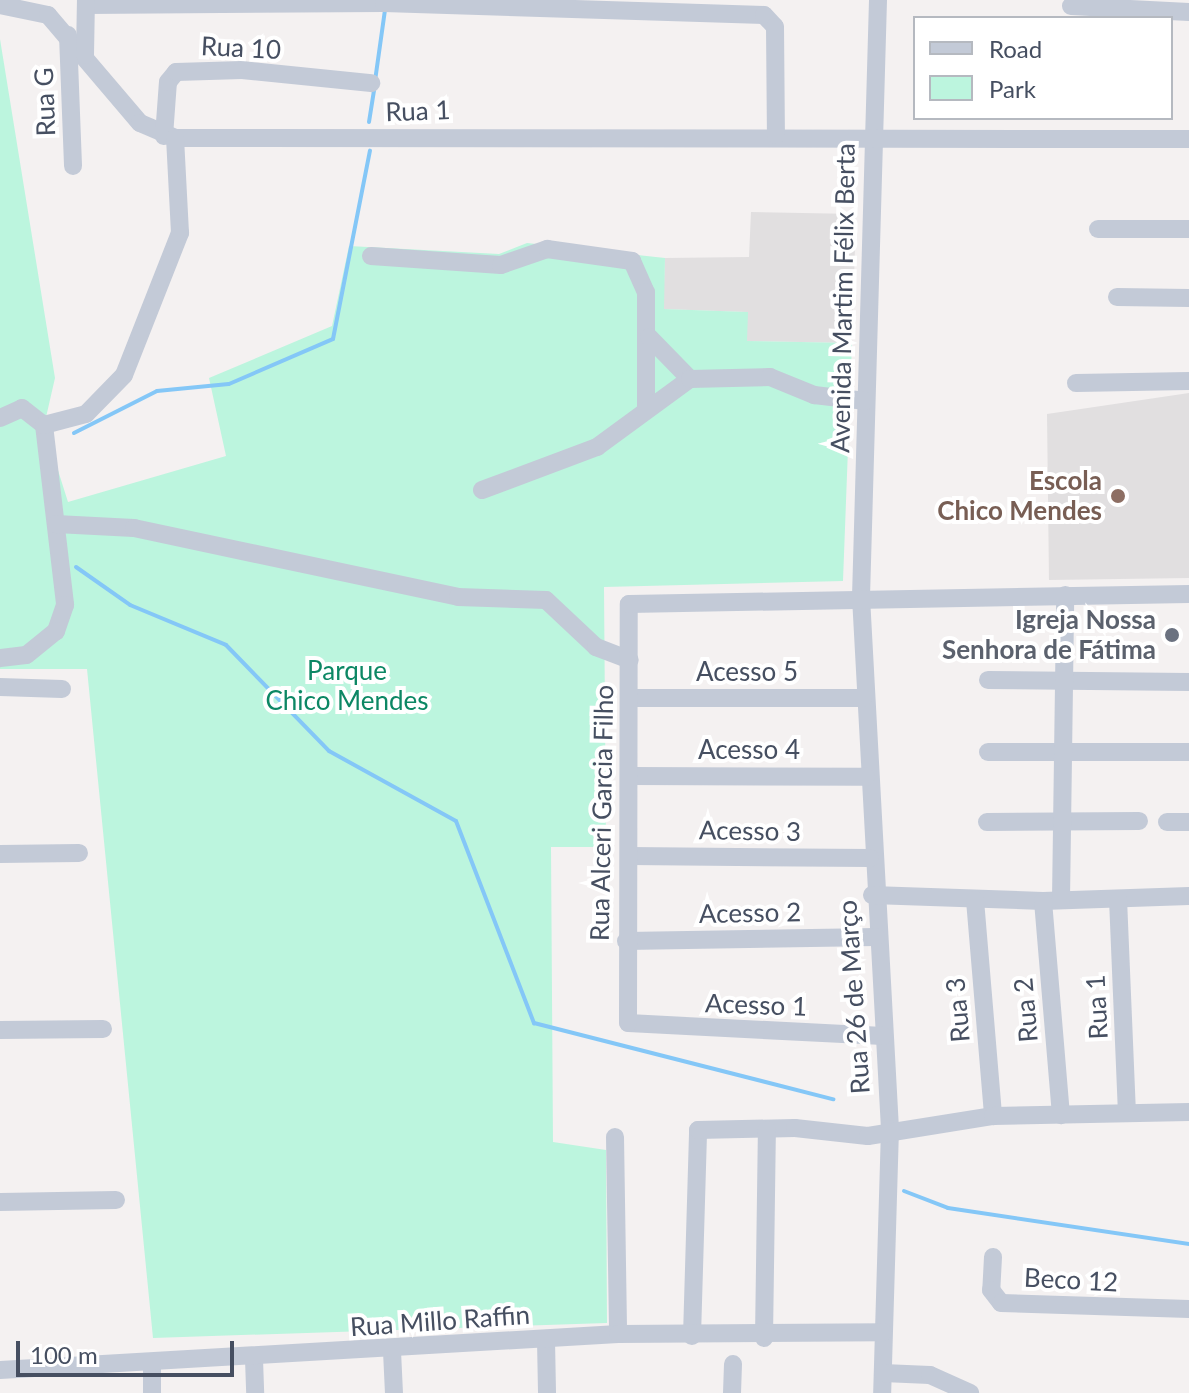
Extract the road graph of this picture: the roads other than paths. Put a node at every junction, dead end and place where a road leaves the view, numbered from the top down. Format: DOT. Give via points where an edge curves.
graph roads {
  1 [pos="878,0"];
  2 [pos="86,2"];
  3 [pos="384,2"];
  4 [pos="0,5"];
  5 [pos="692,8"];
  6 [pos="1071,8"];
  7 [pos="1189,12"];
  8 [pos="68,35"];
  9 [pos="85,55"];
  10 [pos="371,83"];
  11 [pos="1071,120"];
  12 [pos="776,135"];
  13 [pos="873,136"];
  14 [pos="169,137"];
  15 [pos="1071,137"];
  16 [pos="1189,139"];
  17 [pos="73,166"];
  18 [pos="1098,229"];
  19 [pos="1189,229"];
  20 [pos="371,256"];
  21 [pos="1117,297"];
  22 [pos="1189,298"];
  23 [pos="649,337"];
  24 [pos="690,379"];
  25 [pos="1189,381"];
  26 [pos="1076,383"];
  27 [pos="866,401"];
  28 [pos="646,410"];
  29 [pos="0,418"];
  30 [pos="44,425"];
  31 [pos="482,490"];
  32 [pos="56,524"];
  33 [pos="1189,594"];
  34 [pos="1065,595"];
  35 [pos="861,597"];
  36 [pos="0,658"];
  37 [pos="630,660"];
  38 [pos="988,680"];
  39 [pos="1064,681"];
  40 [pos="1189,682"];
  41 [pos="0,687"];
  42 [pos="62,689"];
  43 [pos="631,698"];
  44 [pos="863,698"];
  45 [pos="1063,751"];
  46 [pos="988,752"];
  47 [pos="1189,752"];
  48 [pos="631,776"];
  49 [pos="866,777"];
  50 [pos="1062,821"];
  51 [pos="1139,821"];
  52 [pos="987,822"];
  53 [pos="1167,822"];
  54 [pos="1189,822"];
  55 [pos="79,853"];
  56 [pos="0,854"];
  57 [pos="629,856"];
  58 [pos="870,858"];
  59 [pos="872,895"];
  60 [pos="1189,896"];
  61 [pos="1118,899"];
  62 [pos="975,900"];
  63 [pos="1052,901"];
  64 [pos="876,937"];
  65 [pos="626,941"];
  66 [pos="628,1023"];
  67 [pos="103,1029"];
  68 [pos="0,1030"];
  69 [pos="883,1036"];
  70 [pos="1189,1112"];
  71 [pos="1127,1113"];
  72 [pos="1061,1115"];
  73 [pos="993,1116"];
  74 [pos="890,1129"];
  75 [pos="767,1130"];
  76 [pos="615,1137"];
  77 [pos="116,1200"];
  78 [pos="0,1202"];
  79 [pos="993,1257"];
  80 [pos="1189,1309"];
  81 [pos="883,1332"];
  82 [pos="618,1334"];
  83 [pos="692,1336"];
  84 [pos="764,1338"];
  85 [pos="546,1340"];
  86 [pos="392,1351"];
  87 [pos="254,1359"];
  88 [pos="733,1364"];
  89 [pos="152,1365"];
  90 [pos="0,1370"];
  91 [pos="883,1373"];
  92 [pos="152,1393"];
  93 [pos="255,1393"];
  94 [pos="394,1393"];
  95 [pos="547,1393"];
  96 [pos="732,1393"];
  97 [pos="882,1393"];
  98 [pos="970,1393"];
  1 -- 13 [label="street, Avenida Martim Félix Berta"];
  2 -- 3 [label="street"];
  2 -- 9 [label="street"];
  3 -- 5 [label="street"];
  4 -- 8 [label="street" via="48,15"];
  5 -- 12 [label="street" via="772,19"];
  6 -- 7 [label="street"];
  8 -- 9 [label="street"];
  8 -- 17 [label="street, Rua G"];
  9 -- 14 [label="street" via="140,123"];
  10 -- 14 [label="street, Rua 10" via="242,70 176,72 168,82"];
  11 -- 15 [label="street"];
  12 -- 13 [label="street, Rua 1"];
  12 -- 14 [label="street, Rua 1"];
  13 -- 15 [label="street, Rua 1"];
  13 -- 27 [label="street, Avenida Martim Félix Berta"];
  14 -- 30 [label="street" via="180,233 124,375 86,414"];
  15 -- 16 [label="street, Rua 1"];
  18 -- 19 [label="street"];
  20 -- 23 [label="street" via="501,265 547,249 632,261 643,276"];
  21 -- 22 [label="street"];
  23 -- 24 [label="street"];
  23 -- 28 [label="street"];
  24 -- 27 [label="street" via="770,377 814,395"];
  24 -- 28 [label="street"];
  25 -- 26 [label="street"];
  27 -- 35 [label="street, Avenida Martim Félix Berta"];
  28 -- 31 [label="street" via="597,447"];
  29 -- 30 [label="street" via="22,408"];
  30 -- 32 [label="street"];
  32 -- 36 [label="street" via="65,605 56,631 26,655"];
  32 -- 37 [label="street" via="134,528 458,597 546,600 596,647"];
  33 -- 34 [label="street"];
  34 -- 35 [label="street"];
  34 -- 39 [label="street, Rua 2"];
  35 -- 37 [label="street, Rua Alceri Garcia Filho" via="629,604"];
  35 -- 44 [label="street, Rua 26 de Março"];
  37 -- 43 [label="street, Rua Alceri Garcia Filho"];
  38 -- 39 [label="street"];
  39 -- 40 [label="street"];
  39 -- 45 [label="street, Rua 2"];
  41 -- 42 [label="street"];
  43 -- 44 [label="street, Acesso 5"];
  43 -- 48 [label="street, Rua Alceri Garcia Filho"];
  44 -- 49 [label="street, Rua 26 de Março"];
  45 -- 46 [label="street"];
  45 -- 47 [label="street"];
  45 -- 50 [label="street, Rua 2"];
  48 -- 49 [label="street, Acesso 4"];
  48 -- 57 [label="street, Rua Alceri Garcia Filho"];
  49 -- 58 [label="street, Rua 26 de Março"];
  50 -- 51 [label="street"];
  50 -- 52 [label="street"];
  50 -- 63 [label="street, Rua 2"];
  53 -- 54 [label="street"];
  55 -- 56 [label="street"];
  57 -- 58 [label="street, Acesso 3"];
  57 -- 65 [label="street, Rua Alceri Garcia Filho"];
  58 -- 59 [label="street, Rua 26 de Março"];
  59 -- 62 [label="street"];
  59 -- 64 [label="street, Rua 26 de Março"];
  60 -- 61 [label="street"];
  61 -- 63 [label="street"];
  61 -- 71 [label="street, Rua 1"];
  62 -- 63 [label="street"];
  62 -- 73 [label="street, Rua 3"];
  63 -- 72 [label="street, Rua 2"];
  64 -- 65 [label="street, Acesso 2"];
  64 -- 69 [label="street, Rua 26 de Março"];
  65 -- 66 [label="street, Rua Alceri Garcia Filho"];
  66 -- 69 [label="street, Acesso 1"];
  67 -- 68 [label="street"];
  69 -- 74 [label="street, Rua 26 de Março"];
  70 -- 71 [label="street"];
  71 -- 72 [label="street"];
  72 -- 73 [label="street"];
  73 -- 74 [label="street"];
  74 -- 75 [label="street" via="868,1136"];
  74 -- 81 [label="street, Rua 26 de Março"];
  75 -- 83 [label="street" via="701,1129 693,1137"];
  75 -- 84 [label="street"];
  76 -- 82 [label="street"];
  77 -- 78 [label="street"];
  79 -- 80 [label="street, Beco 12" via="991,1290 1001,1303"];
  81 -- 84 [label="street, Rua Millo Raffin"];
  81 -- 91 [label="street, Rua 26 de Março"];
  82 -- 83 [label="street, Rua Millo Raffin"];
  82 -- 85 [label="street, Rua Millo Raffin"];
  83 -- 84 [label="street, Rua Millo Raffin"];
  85 -- 86 [label="street, Rua Millo Raffin"];
  85 -- 95 [label="street"];
  86 -- 87 [label="street, Rua Millo Raffin"];
  86 -- 94 [label="street"];
  87 -- 89 [label="street, Rua Millo Raffin"];
  87 -- 93 [label="street"];
  88 -- 96 [label="street"];
  89 -- 90 [label="street, Rua Millo Raffin"];
  89 -- 92 [label="street"];
  91 -- 97 [label="street, Rua 26 de Março"];
  91 -- 98 [label="street" via="930,1375"];
}
